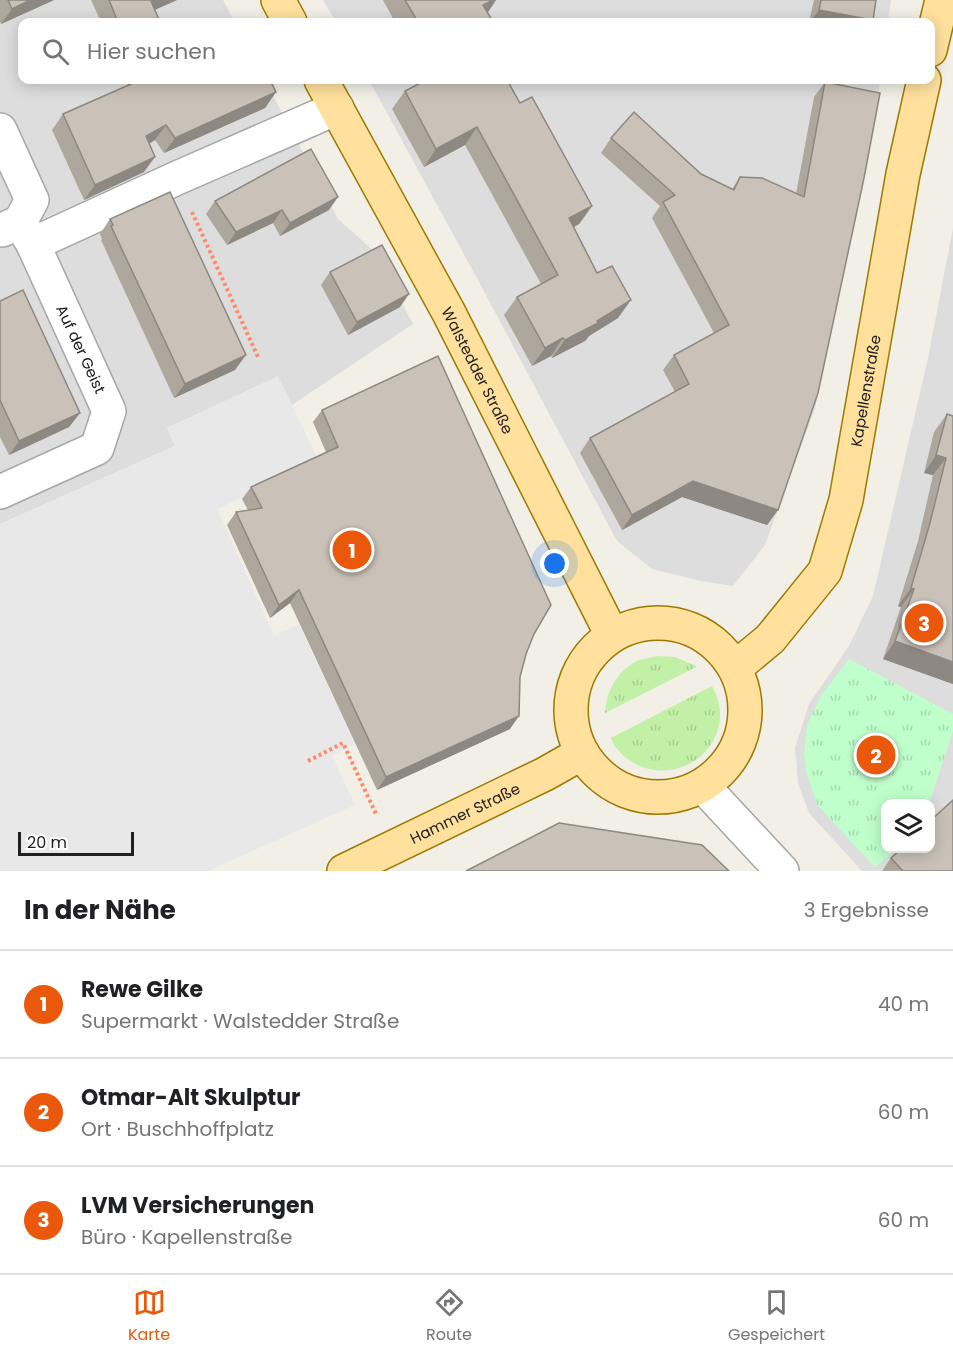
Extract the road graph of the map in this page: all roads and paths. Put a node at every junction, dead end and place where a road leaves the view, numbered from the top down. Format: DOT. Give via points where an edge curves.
graph roads {
  1 [pos="278,0"];
  2 [pos="942,0"];
  3 [pos="288,18"];
  4 [pos="935,29"];
  5 [pos="323,84"];
  6 [pos="923,84"];
  7 [pos="337,108"];
  8 [pos="0,130"];
  9 [pos="177,178"];
  10 [pos="18,232"];
  11 [pos="258,357"];
  12 [pos="0,492"];
  13 [pos="612,635"];
  14 [pos="735,668"];
  15 [pos="582,753"];
  16 [pos="308,761"];
  17 [pos="703,786"];
  18 [pos="370,801"];
  19 [pos="344,871"];
  20 [pos="782,871"];
  1 -- 3 [label="main road"];
  2 -- 4 [label="main road"];
  5 -- 7 [label="main road, Walstedder Straße"];
  6 -- 14 [label="main road, Kapellenstraße" via="903,174 846,500 825,571 770,639"];
  7 -- 9 [label="street"];
  7 -- 13 [label="main road, Walstedder Straße" via="449,313"];
  8 -- 10 [label="street" via="32,200"];
  9 -- 10 [label="street"];
  9 -- 11 [label="path"];
  10 -- 12 [label="street, Auf der Geist" via="109,411 97,448"];
  13 -- 14 [label="main road" via="638,625 667,623 694,630 717,646"];
  13 -- 15 [label="main road" via="592,652 578,675 571,701 572,728"];
  14 -- 17 [label="main road" via="744,693 741,738 724,769"];
  15 -- 17 [label="main road" via="599,775 622,790 649,798 677,796"];
  15 -- 19 [label="main road, Hammer Straße"];
  16 -- 18 [label="path" via="344,743"];
  17 -- 20 [label="street"];
}
